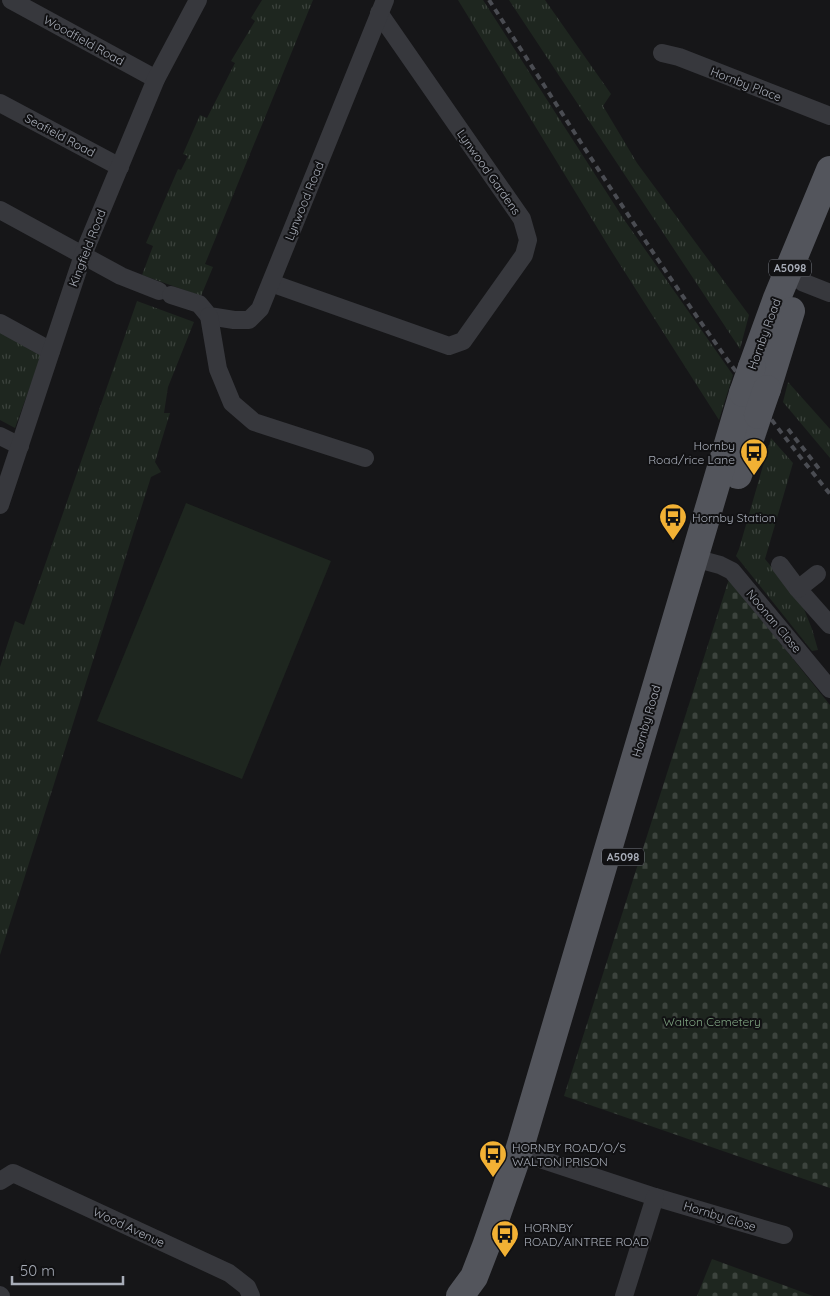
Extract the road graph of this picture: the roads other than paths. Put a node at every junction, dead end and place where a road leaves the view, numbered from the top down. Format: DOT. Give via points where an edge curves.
graph roads {
  1 [pos="11,0"];
  2 [pos="198,0"];
  3 [pos="382,6"];
  4 [pos="662,54"];
  5 [pos="156,79"];
  6 [pos="0,103"];
  7 [pos="830,116"];
  8 [pos="120,167"];
  9 [pos="830,170"];
  10 [pos="0,210"];
  11 [pos="830,215"];
  12 [pos="83,254"];
  13 [pos="802,282"];
  14 [pos="271,283"];
  15 [pos="830,293"];
  16 [pos="204,310"];
  17 [pos="0,323"];
  18 [pos="51,351"];
  19 [pos="755,391"];
  20 [pos="0,436"];
  21 [pos="20,446"];
  22 [pos="365,458"];
  23 [pos="0,506"];
  24 [pos="702,560"];
  25 [pos="780,565"];
  26 [pos="817,574"];
  27 [pos="798,589"];
  28 [pos="830,625"];
  29 [pos="830,689"];
  30 [pos="526,1156"];
  31 [pos="0,1181"];
  32 [pos="655,1197"];
  33 [pos="784,1236"];
  34 [pos="472,1290"];
  35 [pos="251,1296"];
  36 [pos="624,1296"];
  1 -- 5 [label="street, Woodfield Road"];
  2 -- 5 [label="street, Kingfield Road"];
  3 -- 14 [label="street, Lynwood Road"];
  3 -- 14 [label="street, Lynwood Gardens" via="522,219 528,240 524,255 463,341 449,346"];
  4 -- 7 [label="street, Hornby Place"];
  5 -- 8 [label="street, Kingfield Road"];
  6 -- 8 [label="street, Seafield Road"];
  8 -- 12 [label="street, Kingfield Road"];
  9 -- 19 [label="main road, Hornby Road / A5098, bridge" via="752,367"];
  10 -- 12 [label="street, Lynwood Road"];
  11 -- 13 [label="main road, Hornby Road / A5098"];
  12 -- 16 [label="street, Lynwood Road" via="136,283"];
  12 -- 18 [label="street, Kingfield Road"];
  13 -- 15 [label="street"];
  13 -- 19 [label="main road, Hornby Road / A5098"];
  14 -- 16 [label="street, Lynwood Road" via="260,309 249,320 234,320"];
  16 -- 22 [label="street" via="218,369 232,403 254,422"];
  17 -- 18 [label="street"];
  18 -- 21 [label="street, Kingfield Road"];
  19 -- 24 [label="main road, Hornby Road / A5098"];
  19 -- 24 [label="main road, Hornby Road / A5098, bridge" via="758,415"];
  20 -- 21 [label="street"];
  21 -- 23 [label="street, Kingfield Road"];
  24 -- 29 [label="street, Noonan Close" via="727,568 737,577"];
  24 -- 30 [label="main road, Hornby Road / A5098"];
  25 -- 27 [label="street"];
  26 -- 27 [label="street"];
  27 -- 28 [label="street"];
  30 -- 32 [label="street, Hornby Close"];
  30 -- 34 [label="main road, Hornby Road / A5098"];
  31 -- 35 [label="street, Wood Avenue" via="13,1173 229,1273 247,1287"];
  32 -- 33 [label="street, Hornby Close"];
  32 -- 36 [label="street"];
}
